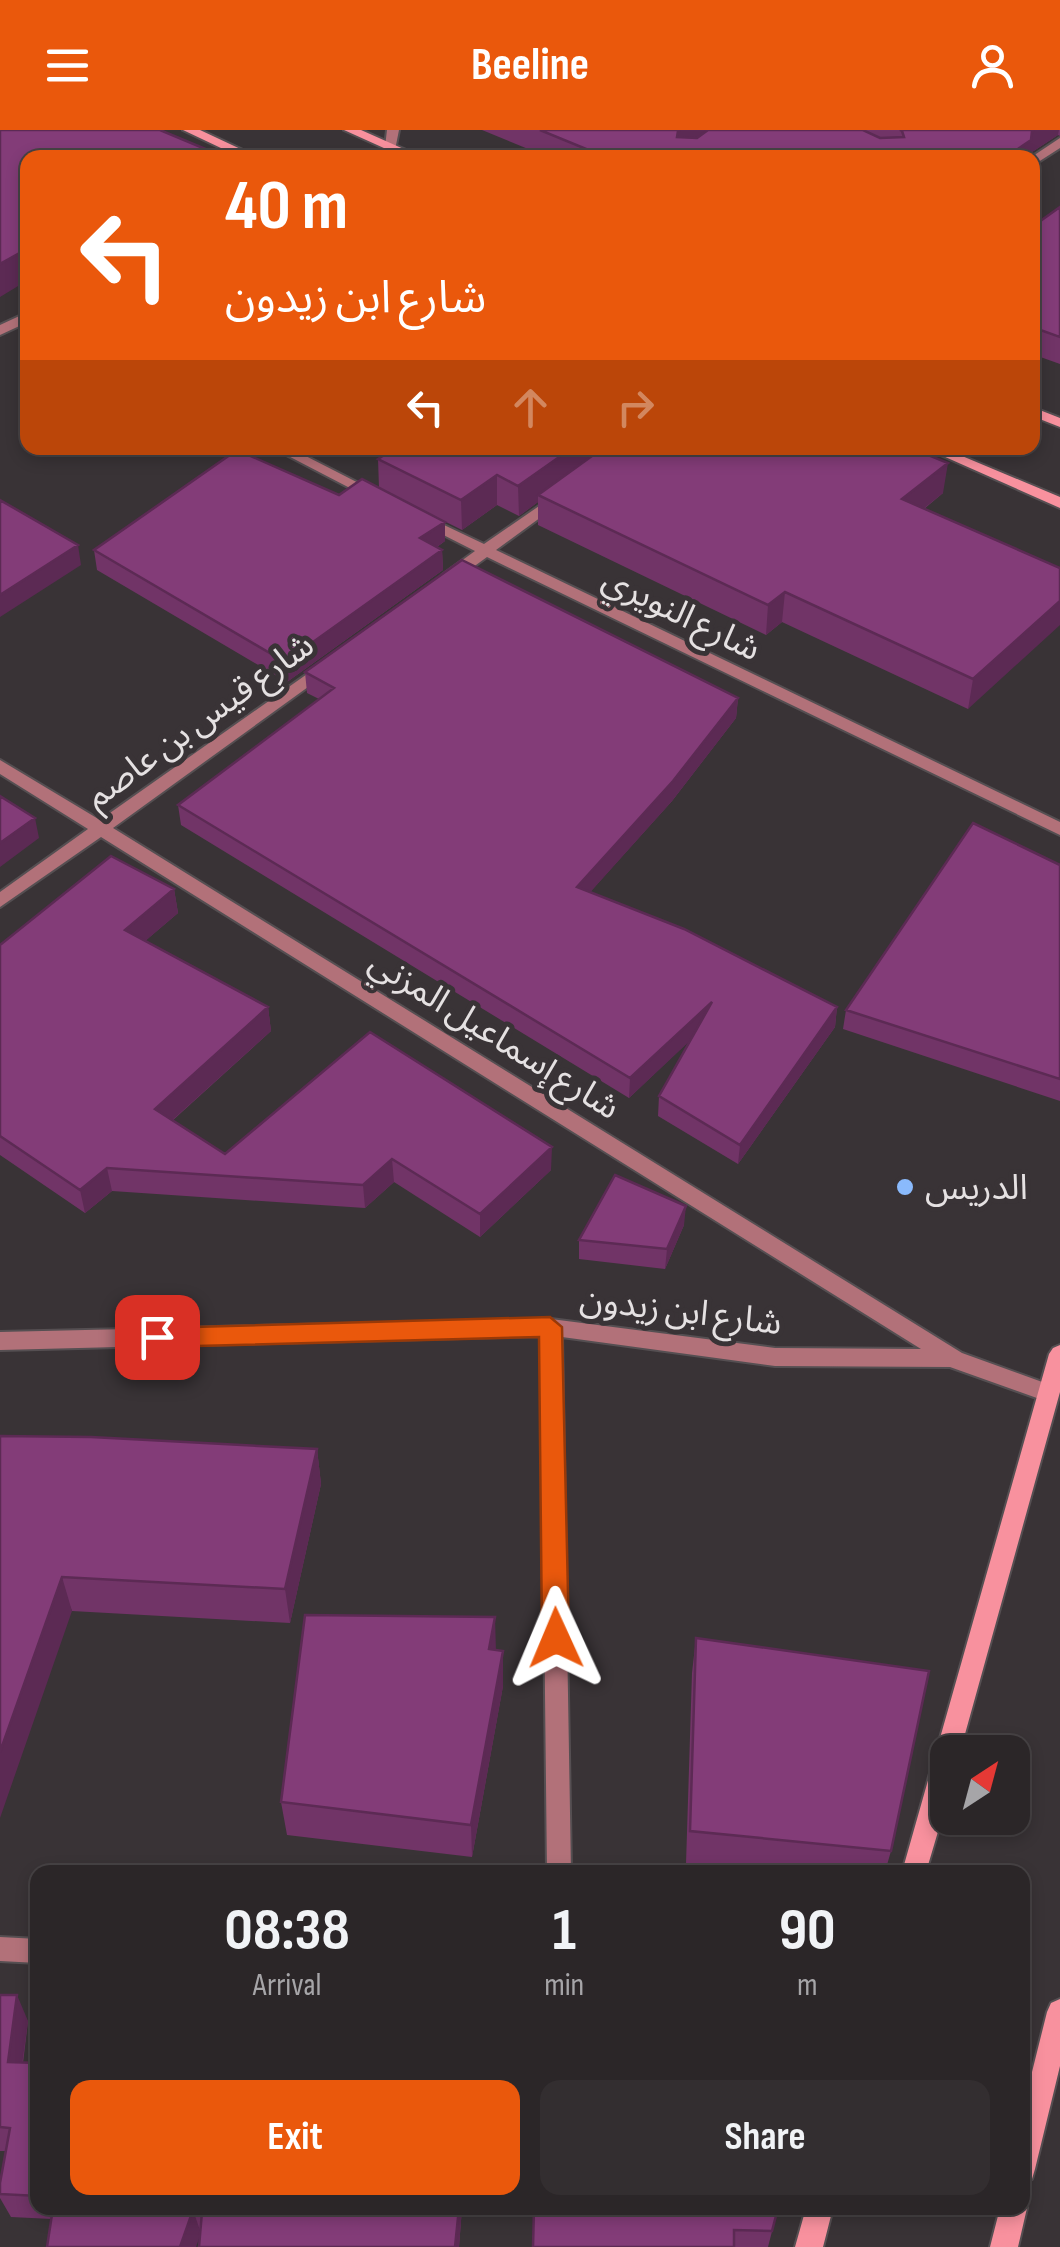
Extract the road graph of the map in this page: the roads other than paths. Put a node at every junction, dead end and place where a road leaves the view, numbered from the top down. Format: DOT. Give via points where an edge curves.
graph roads {
  1 [pos="189,130"];
  2 [pos="350,130"];
  3 [pos="393,130"];
  4 [pos="392,146"];
  5 [pos="235,150"];
  6 [pos="401,150"];
  7 [pos="294,455"];
  8 [pos="948,455"];
  9 [pos="580,482"];
  10 [pos="1060,503"];
  11 [pos="484,551"];
  12 [pos="436,586"];
  13 [pos="341,655"];
  14 [pos="0,766"];
  15 [pos="102,828"];
  16 [pos="1060,828"];
  17 [pos="0,901"];
  18 [pos="550,1327"];
  19 [pos="0,1342"];
  20 [pos="1060,1354"];
  21 [pos="954,1359"];
  22 [pos="1048,1393"];
  23 [pos="953,1735"];
  24 [pos="930,1816"];
  25 [pos="559,1865"];
  26 [pos="916,1865"];
  27 [pos="0,1949"];
  28 [pos="30,1951"];
  29 [pos="1060,2012"];
  30 [pos="1030,2136"];
  31 [pos="818,2215"];
  32 [pos="1012,2215"];
  33 [pos="809,2247"];
  34 [pos="1004,2247"];
  1 -- 5 [label="main road"];
  2 -- 4 [label="main road"];
  3 -- 4 [label="street"];
  4 -- 6 [label="main road"];
  7 -- 11 [label="street, شارع النويري"];
  8 -- 10 [label="main road"];
  9 -- 11 [label="street"];
  11 -- 12 [label="street"];
  11 -- 16 [label="street, شارع النويري"];
  13 -- 15 [label="street, شارع قيس بن عاصم"];
  14 -- 15 [label="street, شارع إسماعيل المزني"];
  15 -- 17 [label="street, شارع قيس بن عاصم"];
  15 -- 21 [label="street, شارع إسماعيل المزني"];
  18 -- 19 [label="street, شارع ابن زيدون"];
  18 -- 21 [label="street, شارع ابن زيدون" via="775,1356"];
  18 -- 25 [label="street"];
  20 -- 22 [label="main road"];
  21 -- 22 [label="street, شارع ابن زيدون"];
  22 -- 23 [label="main road"];
  24 -- 26 [label="main road"];
  27 -- 28 [label="street"];
  29 -- 30 [label="main road"];
  31 -- 33 [label="main road"];
  32 -- 34 [label="main road"];
}
